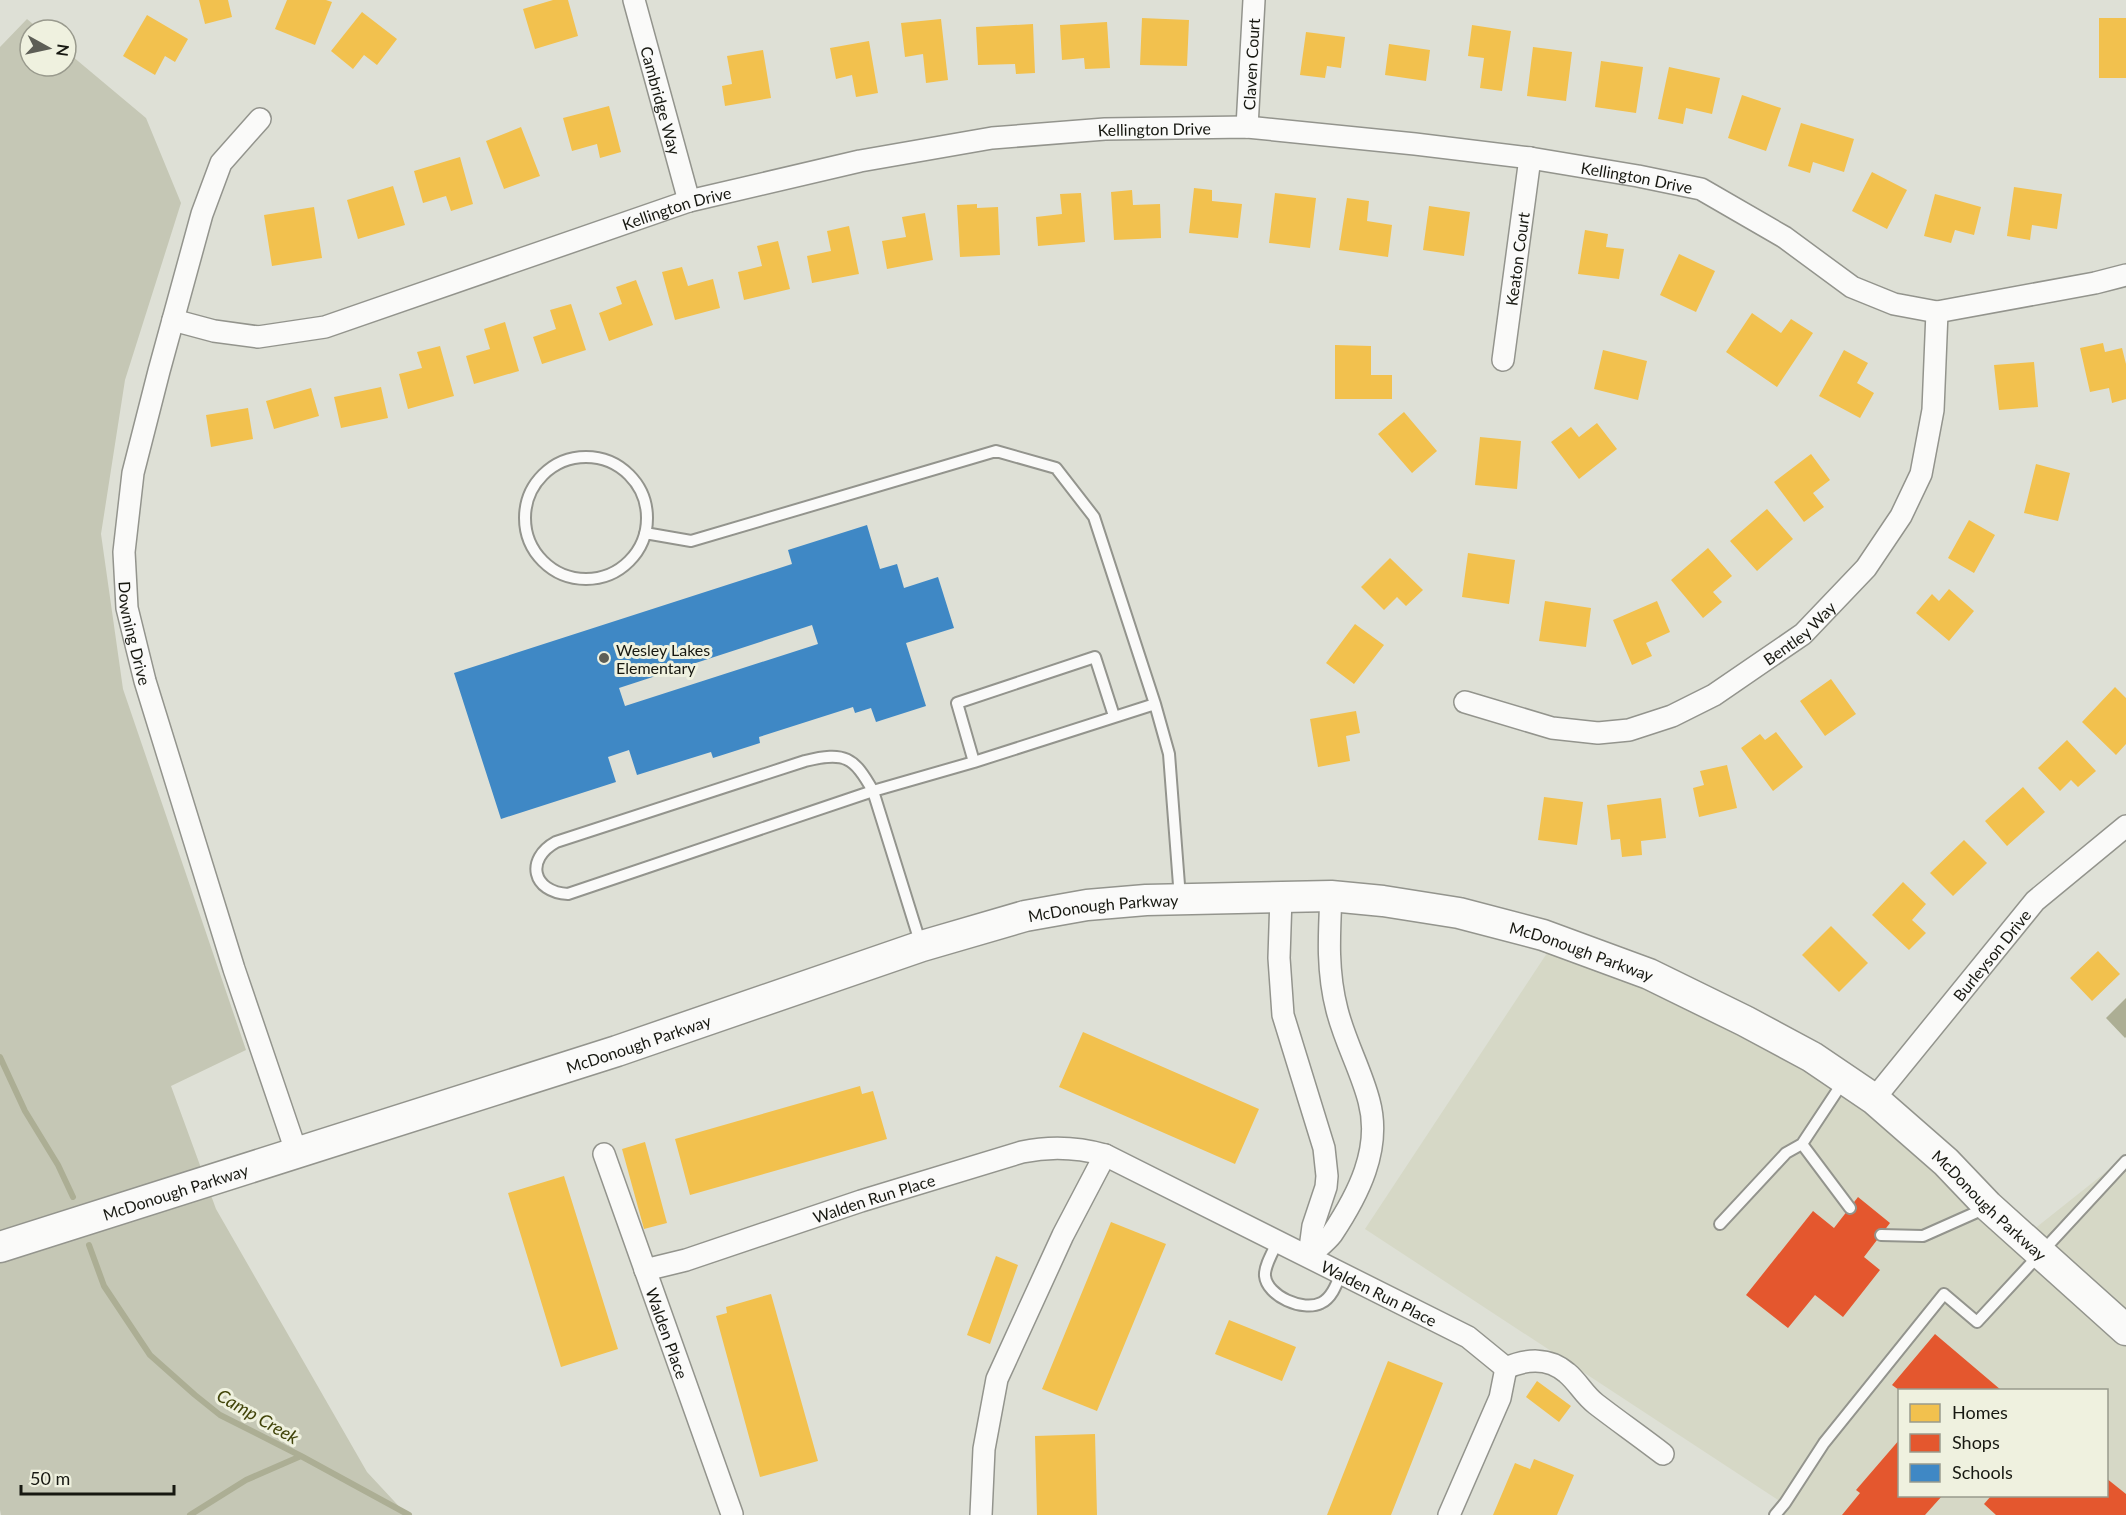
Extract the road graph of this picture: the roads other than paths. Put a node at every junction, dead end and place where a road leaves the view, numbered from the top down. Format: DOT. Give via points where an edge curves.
graph roads {
  1 [pos="634,0"];
  2 [pos="1254,0"];
  3 [pos="260,120"];
  4 [pos="1247,127"];
  5 [pos="1530,158"];
  6 [pos="689,201"];
  7 [pos="2126,275"];
  8 [pos="1937,312"];
  9 [pos="173,320"];
  10 [pos="1503,360"];
  11 [pos="645,533"];
  12 [pos="1465,702"];
  13 [pos="1155,704"];
  14 [pos="1114,716"];
  15 [pos="974,762"];
  16 [pos="873,791"];
  17 [pos="2126,826"];
  18 [pos="1331,896"];
  19 [pos="1281,897"];
  20 [pos="1180,898"];
  21 [pos="922,946"];
  22 [pos="1845,1079"];
  23 [pos="1874,1099"];
  24 [pos="1802,1144"];
  25 [pos="296,1151"];
  26 [pos="604,1154"];
  27 [pos="1105,1155"];
  28 [pos="2126,1161"];
  29 [pos="1325,1191"];
  30 [pos="1351,1200"];
  31 [pos="1988,1206"];
  32 [pos="1850,1208"];
  33 [pos="1720,1224"];
  34 [pos="1881,1235"];
  35 [pos="1278,1241"];
  36 [pos="0,1246"];
  37 [pos="2040,1253"];
  38 [pos="1309,1256"];
  39 [pos="645,1270"];
  40 [pos="1341,1273"];
  41 [pos="2126,1330"];
  42 [pos="1506,1368"];
  43 [pos="1663,1454"];
  44 [pos="732,1514"];
  45 [pos="981,1515"];
  46 [pos="1449,1515"];
  47 [pos="1775,1515"];
  1 -- 6 [label="street, Cambridge Way"];
  2 -- 4 [label="street, Claven Court"];
  3 -- 9 [label="street, Downing Drive" via="221,163 202,214"];
  4 -- 5 [label="street, Kellington Drive"];
  4 -- 6 [label="street, Kellington Drive" via="1105,129 992,138 860,161"];
  5 -- 8 [label="street, Kellington Drive" via="1701,189 1784,237 1852,287 1893,304"];
  5 -- 10 [label="street, Keaton Court"];
  6 -- 9 [label="street, Kellington Drive" via="325,327 258,337 214,332"];
  7 -- 8 [label="street, Kellington Drive"];
  8 -- 12 [label="street, Bentley Way" via="1933,410 1922,474 1866,568 1803,634 1714,695 1672,716 1629,730 1598,733 1552,728"];
  9 -- 25 [label="street, Downing Drive" via="133,473 124,552 127,608 145,681 234,969"];
  11 -- 11 [label="lane" via="646,505 639,487 626,471 608,460 587,456 567,459 534,484 526,503 524,524 535,553 557,573 576,579 596,580 615,573 630,561"];
  11 -- 13 [label="lane" via="691,541 996,451 1056,468 1094,517"];
  13 -- 14 [label="lane"];
  13 -- 20 [label="lane" via="1169,754"];
  14 -- 15 [label="lane"];
  14 -- 15 [label="lane" via="1095,657 957,703"];
  15 -- 16 [label="lane"];
  16 -- 16 [label="lane" via="861,770 850,761 839,757 805,761 556,842 538,858 540,883 549,890 568,894"];
  16 -- 21 [label="lane"];
  17 -- 23 [label="street, Burleyson Drive" via="2035,901"];
  18 -- 19 [label="street, McDonough Parkway"];
  18 -- 22 [label="street, McDonough Parkway" via="1459,913 1543,935 1649,974 1771,1035"];
  18 -- 30 [label="street" via="1330,976 1337,1011 1373,1120 1370,1159"];
  19 -- 20 [label="street, McDonough Parkway"];
  19 -- 29 [label="street" via="1281,1001 1324,1148"];
  20 -- 21 [label="street, McDonough Parkway" via="1087,905 1025,916"];
  21 -- 25 [label="street, McDonough Parkway" via="606,1054"];
  22 -- 23 [label="street, McDonough Parkway"];
  22 -- 24 [label="lane"];
  23 -- 31 [label="street, McDonough Parkway" via="1946,1162"];
  24 -- 32 [label="lane"];
  24 -- 33 [label="lane" via="1786,1153"];
  25 -- 36 [label="street, McDonough Parkway"];
  26 -- 39 [label="street, Walden Place"];
  27 -- 35 [label="street, Walden Run Place"];
  27 -- 39 [label="street, Walden Run Place" via="1064,1148 1022,1152 687,1260"];
  27 -- 45 [label="street" via="1063,1235 997,1379 984,1449"];
  28 -- 37 [label="lane"];
  29 -- 30 [label="street"];
  29 -- 38 [label="street" via="1313,1226"];
  30 -- 38 [label="street" via="1331,1236"];
  31 -- 34 [label="lane" via="1923,1236"];
  31 -- 37 [label="street, McDonough Parkway"];
  35 -- 38 [label="street, Walden Run Place"];
  35 -- 40 [label="lane" via="1265,1274 1268,1287 1288,1301 1309,1306 1322,1303 1330,1296"];
  37 -- 41 [label="street, McDonough Parkway"];
  37 -- 47 [label="lane" via="1977,1322 1944,1294 1824,1443"];
  38 -- 40 [label="street, Walden Run Place"];
  39 -- 44 [label="street, Walden Place"];
  40 -- 42 [label="street, Walden Run Place" via="1468,1337"];
  42 -- 43 [label="street" via="1527,1361 1558,1367 1593,1402"];
  42 -- 46 [label="street" via="1500,1398"];
}
